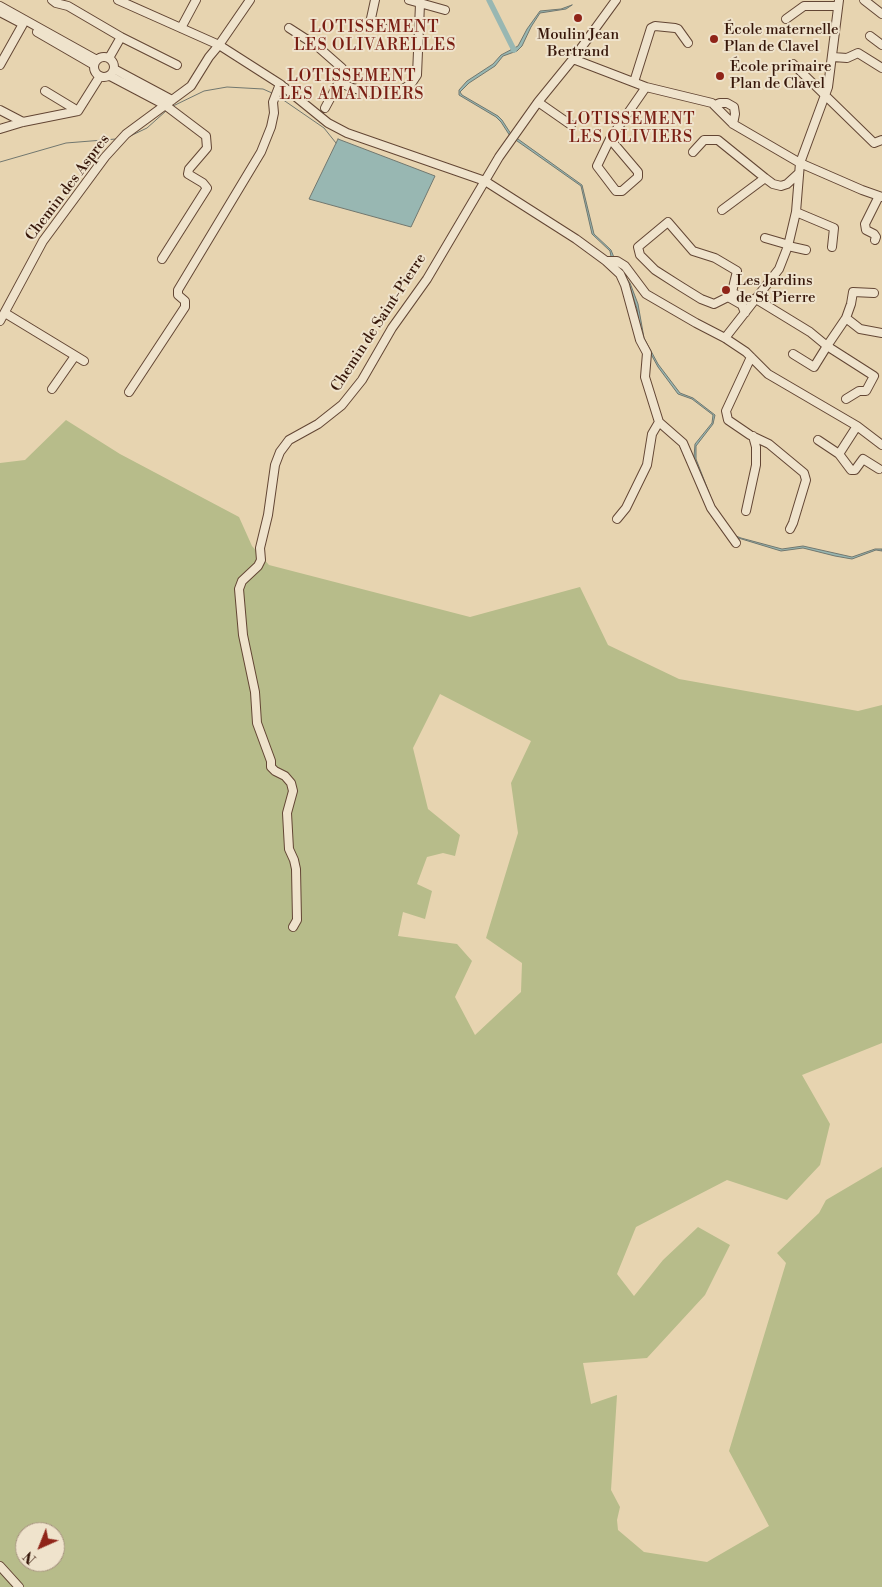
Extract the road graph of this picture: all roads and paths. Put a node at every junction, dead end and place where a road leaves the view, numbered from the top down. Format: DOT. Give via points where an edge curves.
graph roads {
  1 [pos="52,0"];
  2 [pos="59,0"];
  3 [pos="118,0"];
  4 [pos="196,0"];
  5 [pos="250,0"];
  6 [pos="375,0"];
  7 [pos="409,0"];
  8 [pos="616,0"];
  9 [pos="864,0"];
  10 [pos="132,3"];
  11 [pos="838,3"];
  12 [pos="420,4"];
  13 [pos="0,6"];
  14 [pos="68,6"];
  15 [pos="445,10"];
  16 [pos="0,12"];
  17 [pos="882,14"];
  18 [pos="786,18"];
  19 [pos="23,24"];
  20 [pos="181,28"];
  21 [pos="290,28"];
  22 [pos="384,28"];
  23 [pos="870,36"];
  24 [pos="121,37"];
  25 [pos="688,43"];
  26 [pos="882,45"];
  27 [pos="219,46"];
  28 [pos="833,57"];
  29 [pos="109,58"];
  30 [pos="574,59"];
  31 [pos="96,62"];
  32 [pos="793,64"];
  33 [pos="0,65"];
  34 [pos="177,65"];
  35 [pos="882,68"];
  36 [pos="112,72"];
  37 [pos="100,76"];
  38 [pos="339,82"];
  39 [pos="634,82"];
  40 [pos="280,84"];
  41 [pos="646,87"];
  42 [pos="45,91"];
  43 [pos="826,95"];
  44 [pos="168,102"];
  45 [pos="538,102"];
  46 [pos="715,105"];
  47 [pos="325,108"];
  48 [pos="0,110"];
  49 [pos="78,111"];
  50 [pos="23,122"];
  51 [pos="733,124"];
  52 [pos="571,126"];
  53 [pos="0,129"];
  54 [pos="610,139"];
  55 [pos="882,140"];
  56 [pos="692,152"];
  57 [pos="800,163"];
  58 [pos="799,173"];
  59 [pos="765,178"];
  60 [pos="485,180"];
  61 [pos="881,196"];
  62 [pos="722,210"];
  63 [pos="796,212"];
  64 [pos="765,238"];
  65 [pos="875,240"];
  66 [pos="788,245"];
  67 [pos="832,247"];
  68 [pos="806,250"];
  69 [pos="162,259"];
  70 [pos="611,261"];
  71 [pos="874,294"];
  72 [pos="730,295"];
  73 [pos="756,299"];
  74 [pos="5,312"];
  75 [pos="745,313"];
  76 [pos="846,318"];
  77 [pos="0,321"];
  78 [pos="882,333"];
  79 [pos="725,338"];
  80 [pos="827,346"];
  81 [pos="793,354"];
  82 [pos="75,356"];
  83 [pos="751,357"];
  84 [pos="84,361"];
  85 [pos="52,389"];
  86 [pos="129,392"];
  87 [pos="846,399"];
  88 [pos="659,422"];
  89 [pos="857,426"];
  90 [pos="753,436"];
  91 [pos="818,440"];
  92 [pos="882,445"];
  93 [pos="839,454"];
  94 [pos="879,469"];
  95 [pos="746,511"];
  96 [pos="616,519"];
  97 [pos="790,529"];
  98 [pos="736,542"];
  99 [pos="293,927"];
  100 [pos="0,1566"];
  101 [pos="20,1587"];
  1 -- 14 [label="street"];
  2 -- 14 [label="street"];
  3 -- 10 [label="street"];
  4 -- 20 [label="street"];
  5 -- 27 [label="street, Chemin des Aspres"];
  6 -- 22 [label="street" via="370,23"];
  7 -- 12 [label="street"];
  8 -- 30 [label="street, Chemin de Saint-Pierre"];
  9 -- 17 [label="street"];
  10 -- 20 [label="street"];
  11 -- 18 [label="street" via="804,6"];
  11 -- 28 [label="street"];
  12 -- 15 [label="street"];
  12 -- 38 [label="street" via="417,75 411,84 398,92 380,94"];
  13 -- 31 [label="street"];
  14 -- 24 [label="street"];
  16 -- 19 [label="street"];
  19 -- 31 [label="street"];
  19 -- 33 [label="street"];
  20 -- 27 [label="street"];
  21 -- 38 [label="street" via="342,68"];
  23 -- 26 [label="street"];
  24 -- 29 [label="street"];
  24 -- 34 [label="street"];
  25 -- 39 [label="street" via="678,29 651,28"];
  27 -- 40 [label="street"];
  27 -- 44 [label="street, Chemin des Aspres" via="191,86"];
  28 -- 35 [label="street" via="847,58 858,53"];
  28 -- 43 [label="street"];
  29 -- 31 [label="street"];
  29 -- 36 [label="street"];
  30 -- 39 [label="street"];
  30 -- 45 [label="street, Chemin de Saint-Pierre"];
  31 -- 37 [label="street" via="95,72"];
  32 -- 43 [label="street"];
  36 -- 37 [label="street" via="104,78"];
  36 -- 44 [label="street"];
  37 -- 49 [label="street"];
  38 -- 47 [label="street"];
  39 -- 41 [label="street"];
  40 -- 60 [label="street" via="322,119 347,133"];
  40 -- 86 [label="street" via="273,102 271,127 258,158 178,290 185,307"];
  41 -- 46 [label="street"];
  41 -- 54 [label="street"];
  42 -- 49 [label="street"];
  43 -- 55 [label="street" via="874,143"];
  43 -- 57 [label="street"];
  44 -- 69 [label="street" via="172,110 206,136 207,148 188,174 207,188"];
  44 -- 74 [label="street, Chemin des Aspres" via="126,134 105,157 43,241"];
  45 -- 52 [label="street"];
  45 -- 60 [label="street, Chemin de Saint-Pierre"];
  46 -- 51 [label="street"];
  46 -- 51 [label="street" via="727,103 734,107"];
  48 -- 50 [label="street"];
  49 -- 50 [label="street"];
  50 -- 53 [label="street"];
  51 -- 57 [label="street"];
  54 -- 54 [label="street" via="597,166 616,191 622,191 638,177 638,172"];
  56 -- 59 [label="street" via="704,140 718,140"];
  57 -- 58 [label="street"];
  57 -- 61 [label="street"];
  58 -- 59 [label="street" via="781,186"];
  58 -- 63 [label="street"];
  59 -- 62 [label="street"];
  60 -- 70 [label="street"];
  60 -- 99 [label="street, Chemin de Saint-Pierre" via="362,380 342,405 318,424 289,440 280,452 260,548 261,560 239,589 243,635 256,692 257,723 271,767 285,776 293,791 287,813 289,849 296,869 297,920"];
  61 -- 65 [label="street" via="865,224"];
  63 -- 66 [label="street"];
  63 -- 67 [label="street" via="834,228"];
  64 -- 66 [label="street"];
  66 -- 68 [label="street"];
  66 -- 73 [label="street" via="780,269"];
  70 -- 79 [label="street" via="625,266 646,294"];
  70 -- 88 [label="street" via="625,285 646,353 645,378"];
  71 -- 76 [label="street" via="853,292"];
  72 -- 72 [label="street" via="737,271 715,258 693,251 668,222 638,248 640,255 655,270 700,298 714,304"];
  72 -- 73 [label="street" via="745,300"];
  72 -- 75 [label="street" via="742,305"];
  73 -- 75 [label="street"];
  73 -- 80 [label="street"];
  74 -- 77 [label="street, Chemin des Aspres"];
  74 -- 82 [label="street"];
  75 -- 79 [label="street"];
  76 -- 78 [label="street" via="860,329"];
  76 -- 80 [label="street"];
  79 -- 83 [label="street"];
  80 -- 81 [label="street" via="814,367"];
  80 -- 87 [label="street" via="874,376 866,391 859,391"];
  82 -- 84 [label="street"];
  82 -- 85 [label="street"];
  83 -- 89 [label="street" via="768,374"];
  83 -- 90 [label="street" via="726,412 728,420"];
  88 -- 96 [label="street" via="652,434 647,465 626,508"];
  88 -- 98 [label="street" via="683,443 711,508"];
  89 -- 92 [label="street"];
  89 -- 93 [label="street"];
  90 -- 95 [label="street" via="756,465"];
  90 -- 97 [label="street" via="769,444 804,474 806,480"];
  91 -- 93 [label="street"];
  93 -- 94 [label="street" via="851,470 855,470 863,459"];
  100 -- 101 [label="street"];
}
